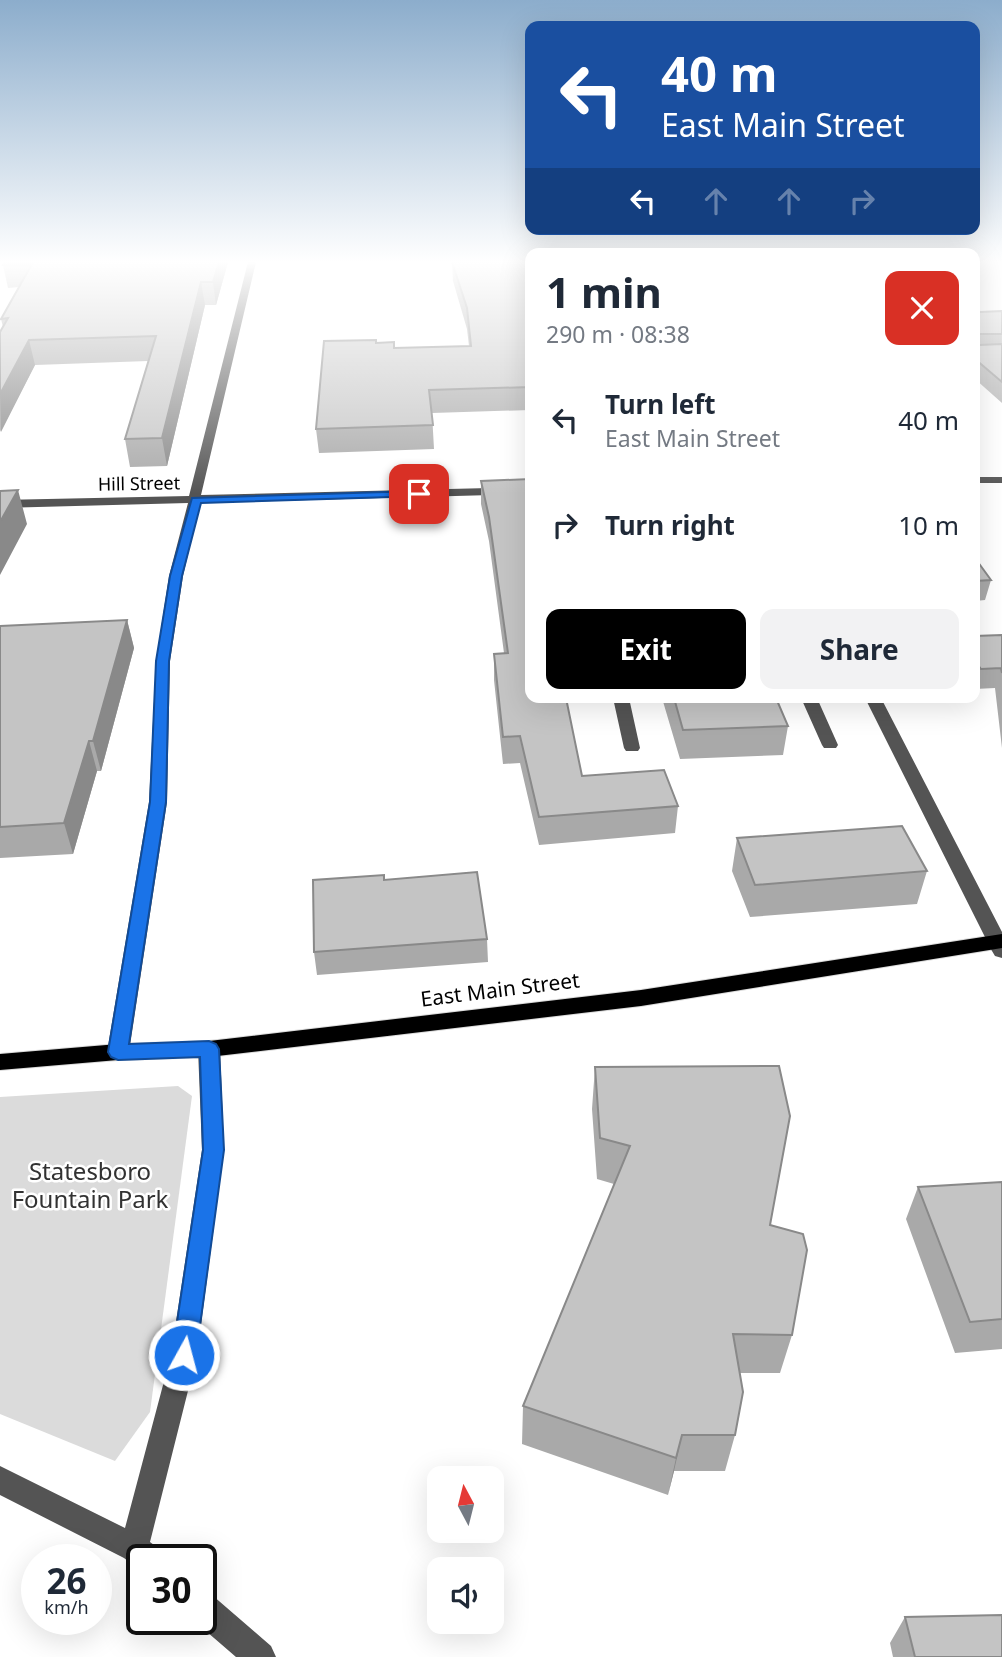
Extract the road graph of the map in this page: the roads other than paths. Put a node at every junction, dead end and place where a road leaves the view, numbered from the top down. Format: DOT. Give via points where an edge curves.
graph roads {
  1 [pos="233,339"];
  2 [pos="980,480"];
  3 [pos="1002,480"];
  4 [pos="525,491"];
  5 [pos="196,500"];
  6 [pos="0,504"];
  7 [pos="622,703"];
  8 [pos="811,703"];
  9 [pos="876,703"];
  10 [pos="830,745"];
  11 [pos="632,748"];
  12 [pos="1001,945"];
  13 [pos="209,1049"];
  14 [pos="118,1052"];
  15 [pos="0,1062"];
  16 [pos="0,1480"];
  17 [pos="143,1544"];
  18 [pos="126,1546"];
  19 [pos="217,1620"];
  20 [pos="260,1657"];
  1 -- 5 [label="street"];
  2 -- 3 [label="street"];
  4 -- 5 [label="street, Hill Street"];
  5 -- 6 [label="street, Hill Street"];
  5 -- 14 [label="street" via="176,576 163,661 158,802"];
  7 -- 11 [label="street"];
  8 -- 10 [label="street"];
  9 -- 12 [label="street"];
  12 -- 13 [label="main road, East Main Street" via="641,998"];
  13 -- 14 [label="main road, East Main Street"];
  13 -- 17 [label="street" via="213,1150 184,1355"];
  14 -- 15 [label="main road, East Main Street"];
  16 -- 18 [label="street"];
  19 -- 20 [label="street"];
}
